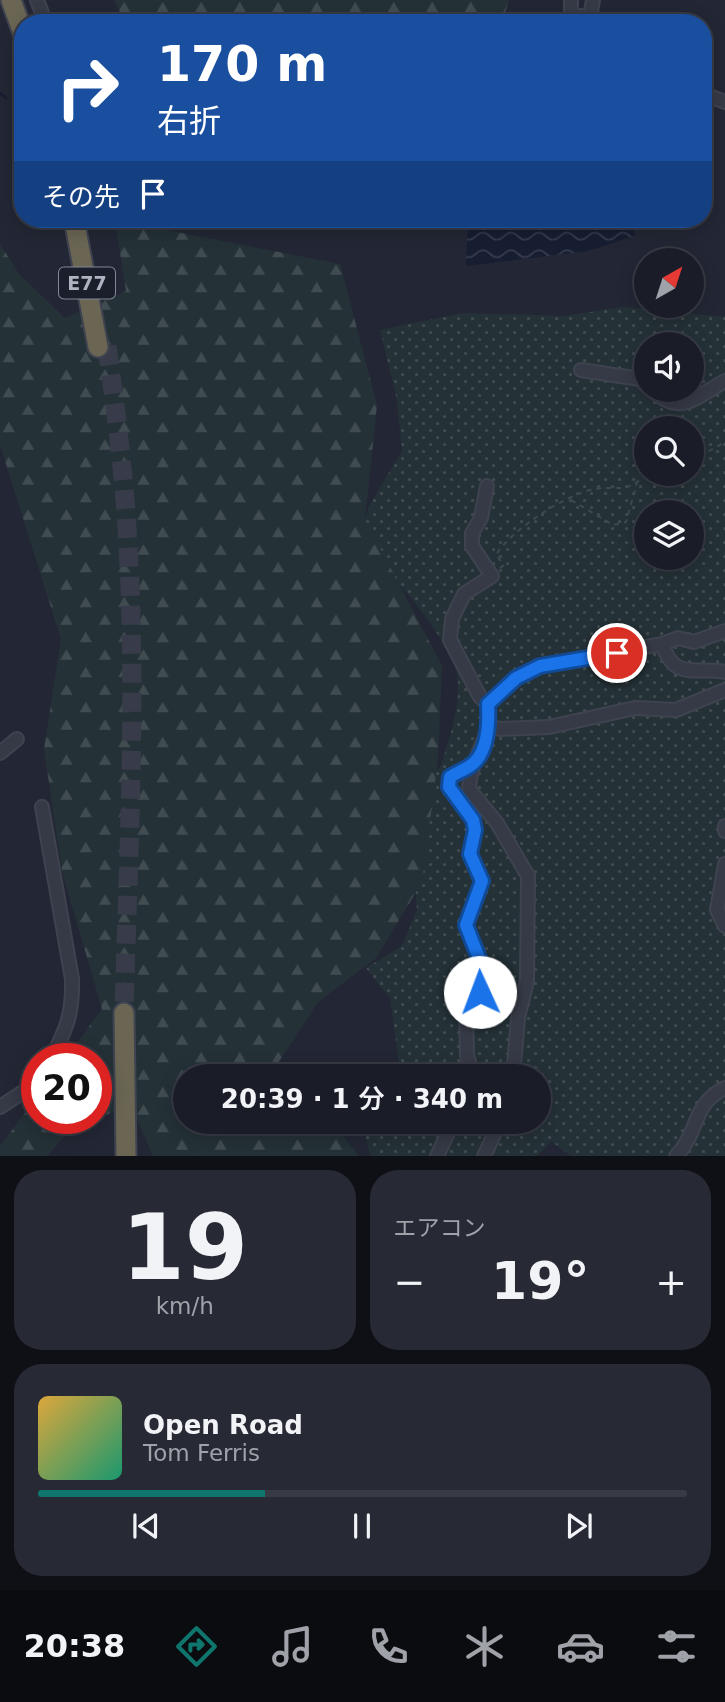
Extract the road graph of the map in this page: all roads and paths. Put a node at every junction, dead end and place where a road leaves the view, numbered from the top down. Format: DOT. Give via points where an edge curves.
graph roads {
  1 [pos="76,228"];
  2 [pos="83,228"];
  3 [pos="581,370"];
  4 [pos="634,379"];
  5 [pos="725,381"];
  6 [pos="704,392"];
  7 [pos="664,402"];
  8 [pos="685,402"];
  9 [pos="725,443"];
  10 [pos="704,454"];
  11 [pos="634,484"];
  12 [pos="487,486"];
  13 [pos="637,486"];
  14 [pos="570,500"];
  15 [pos="492,576"];
  16 [pos="725,631"];
  17 [pos="662,645"];
  18 [pos="725,672"];
  19 [pos="725,690"];
  20 [pos="488,704"];
  21 [pos="489,726"];
  22 [pos="17,739"];
  23 [pos="0,753"];
  24 [pos="471,766"];
  25 [pos="42,807"];
  26 [pos="725,864"];
  27 [pos="725,926"];
  28 [pos="59,1043"];
  29 [pos="470,1064"];
  30 [pos="514,1064"];
  31 [pos="725,1086"];
  32 [pos="21,1093"];
  33 [pos="0,1107"];
  34 [pos="447,1134"];
  35 [pos="494,1134"];
  36 [pos="117,1156"];
  37 [pos="126,1156"];
  38 [pos="437,1156"];
  39 [pos="484,1156"];
  40 [pos="676,1156"];
  1 -- 2 [label="highway, E77" via="103,347"];
  3 -- 4 [label="street"];
  5 -- 6 [label="street"];
  7 -- 8 [label="street"];
  9 -- 10 [label="path"];
  11 -- 14 [label="path" via="617,490 596,489"];
  12 -- 15 [label="street" via="472,546"];
  13 -- 14 [label="path" via="626,522 613,525"];
  14 -- 15 [label="path" via="504,541 496,555 504,565"];
  15 -- 20 [label="street" via="464,594 452,619 450,640"];
  16 -- 17 [label="street" via="694,642 678,638"];
  17 -- 18 [label="street" via="670,661 687,673"];
  17 -- 20 [label="street" via="540,666 516,678"];
  19 -- 21 [label="street" via="676,709 635,708 549,727"];
  20 -- 21 [label="street"];
  21 -- 24 [label="street"];
  22 -- 23 [label="street"];
  24 -- 29 [label="street" via="450,777 449,787 473,820 470,854 482,881 466,925 482,966 480,992 466,1014"];
  24 -- 30 [label="street" via="469,789 497,823 528,876 527,981"];
  25 -- 28 [label="street" via="72,978 73,1006"];
  26 -- 27 [label="street" via="717,910"];
  31 -- 40 [label="street" via="699,1108 690,1142"];
  32 -- 33 [label="street"];
  34 -- 38 [label="street"];
  35 -- 39 [label="street"];
  36 -- 37 [label="highway" via="120,1013"];
}
